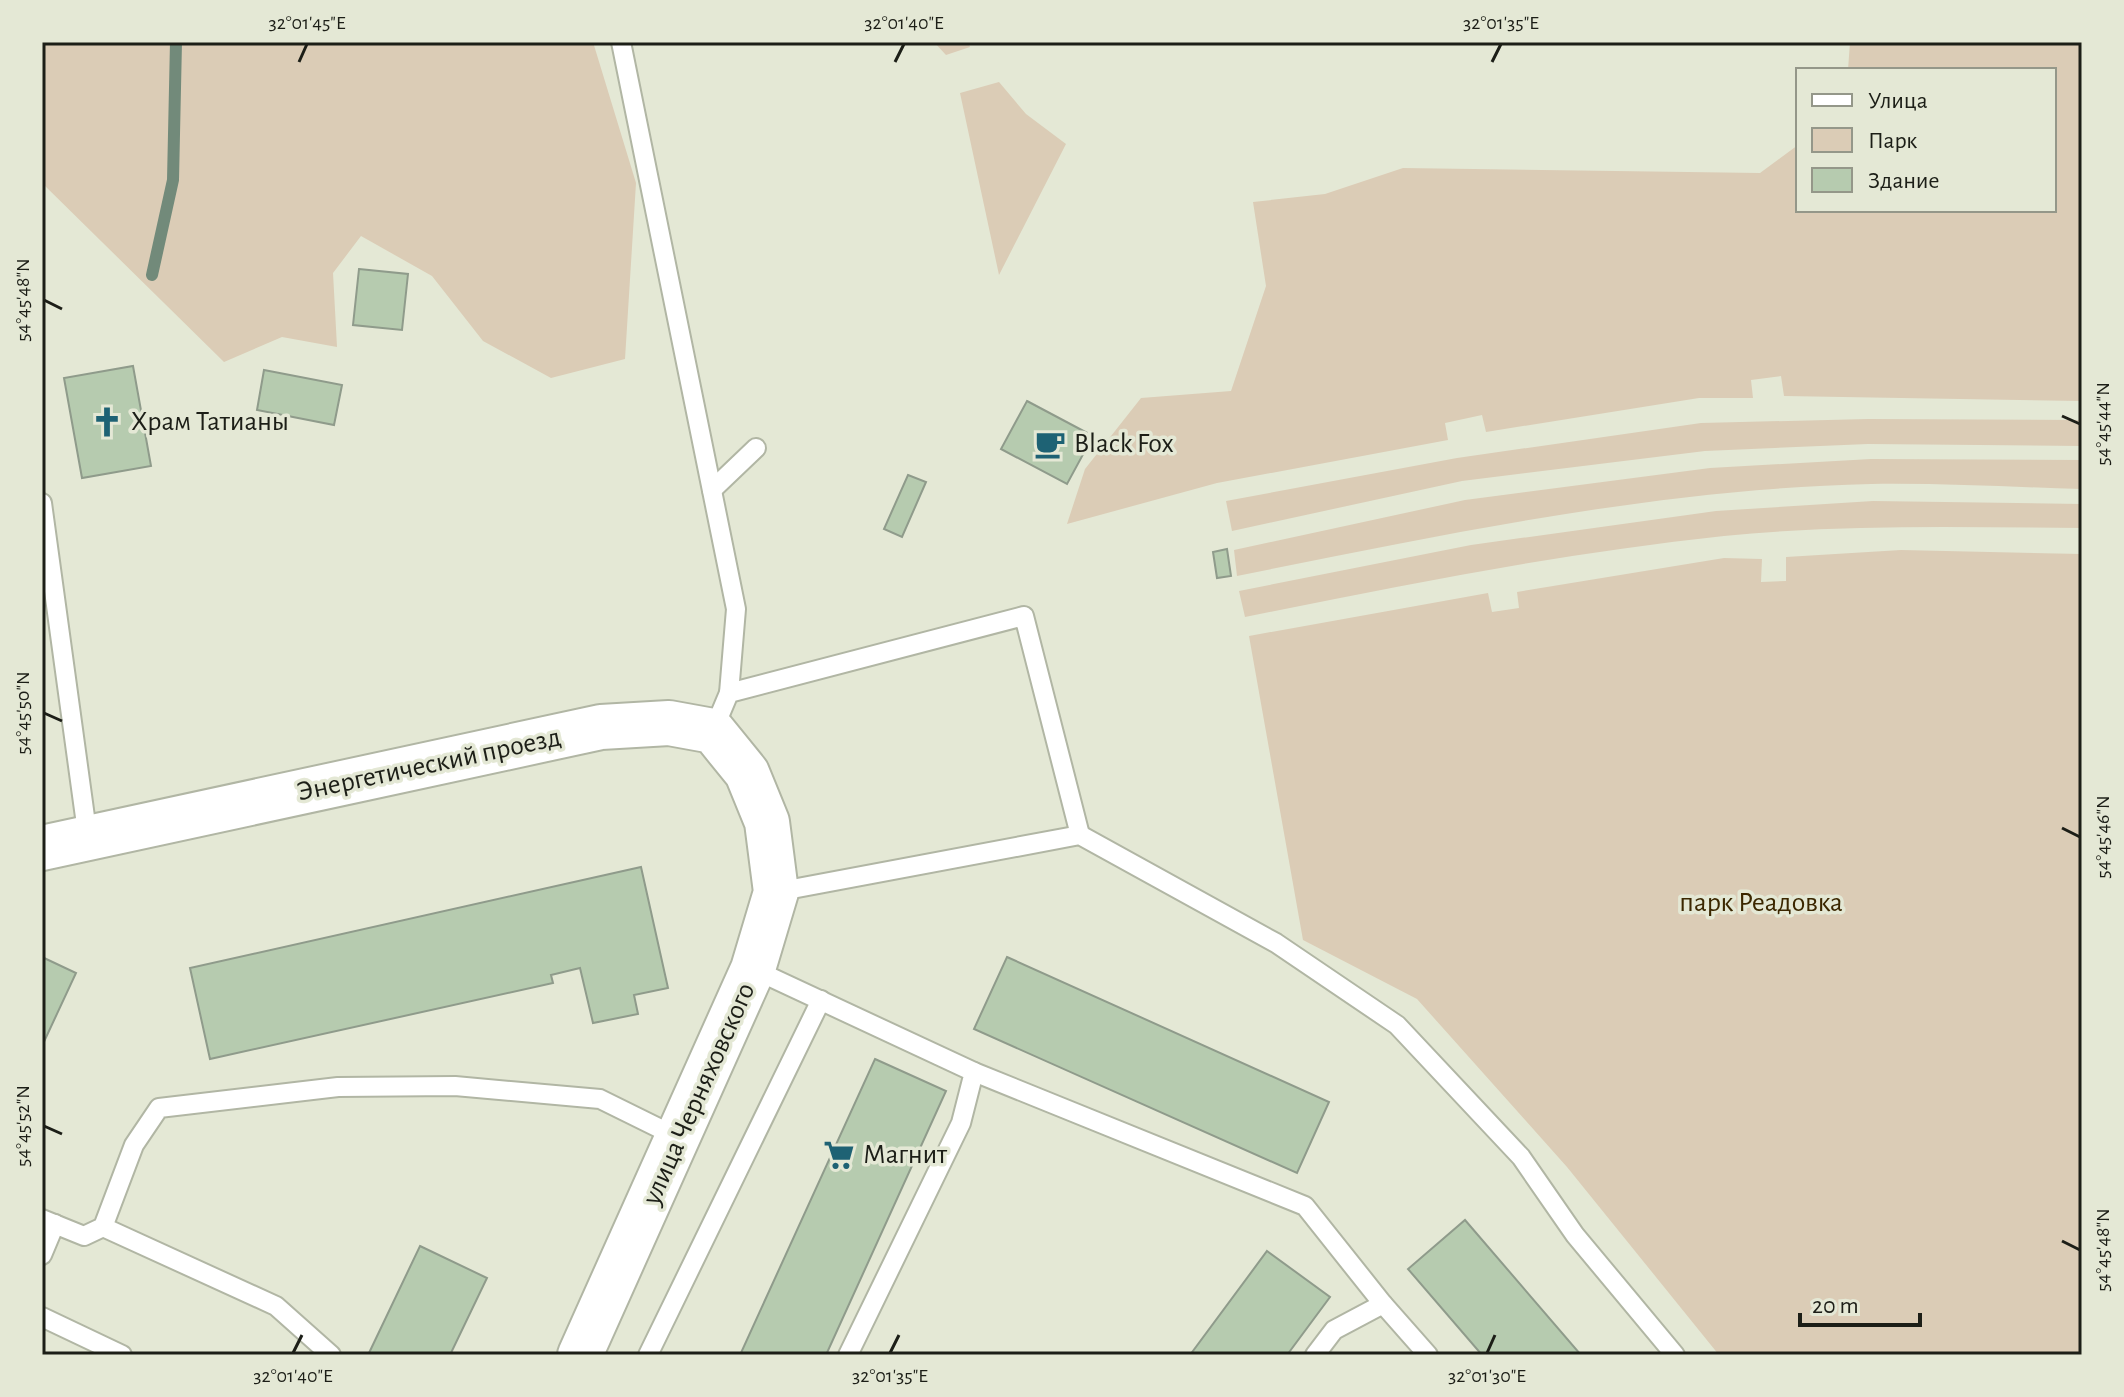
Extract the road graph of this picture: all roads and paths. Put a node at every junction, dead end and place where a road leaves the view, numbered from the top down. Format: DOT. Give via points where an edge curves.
graph roads {
  1 [pos="621,42"];
  2 [pos="756,448"];
  3 [pos="712,490"];
  4 [pos="42,503"];
  5 [pos="721,712"];
  6 [pos="1080,835"];
  7 [pos="88,839"];
  8 [pos="42,848"];
  9 [pos="776,892"];
  10 [pos="753,969"];
  11 [pos="821,1000"];
  12 [pos="974,1072"];
  13 [pos="679,1139"];
  14 [pos="49,1222"];
  15 [pos="103,1227"];
  16 [pos="42,1255"];
  17 [pos="1383,1304"];
  18 [pos="42,1317"];
  19 [pos="122,1355"];
  20 [pos="331,1355"];
  21 [pos="580,1355"];
  22 [pos="648,1355"];
  23 [pos="848,1355"];
  24 [pos="1315,1355"];
  25 [pos="1428,1355"];
  26 [pos="1675,1355"];
  1 -- 3 [label="lane"];
  2 -- 3 [label="lane"];
  3 -- 5 [label="lane" via="736,609"];
  4 -- 7 [label="lane"];
  5 -- 6 [label="lane" via="1024,616"];
  5 -- 7 [label="street, Энергетический проезд" via="669,723 601,727"];
  5 -- 9 [label="street, улица Черняховского" via="767,822"];
  6 -- 9 [label="lane"];
  6 -- 26 [label="lane" via="1276,943 1397,1025 1521,1157 1575,1235"];
  7 -- 8 [label="street, Энергетический проезд"];
  9 -- 10 [label="street, улица Черняховского"];
  10 -- 11 [label="lane"];
  10 -- 13 [label="street, улица Черняховского"];
  11 -- 12 [label="lane"];
  11 -- 22 [label="lane"];
  12 -- 17 [label="lane" via="1305,1206"];
  12 -- 23 [label="lane" via="961,1123"];
  13 -- 15 [label="lane" via="600,1099 455,1086 338,1087 159,1108 134,1145"];
  13 -- 21 [label="street, улица Черняховского"];
  14 -- 15 [label="lane" via="84,1236"];
  14 -- 16 [label="lane"];
  15 -- 20 [label="lane" via="276,1306"];
  17 -- 24 [label="lane" via="1334,1330"];
  17 -- 25 [label="lane"];
  18 -- 19 [label="lane"];
}
